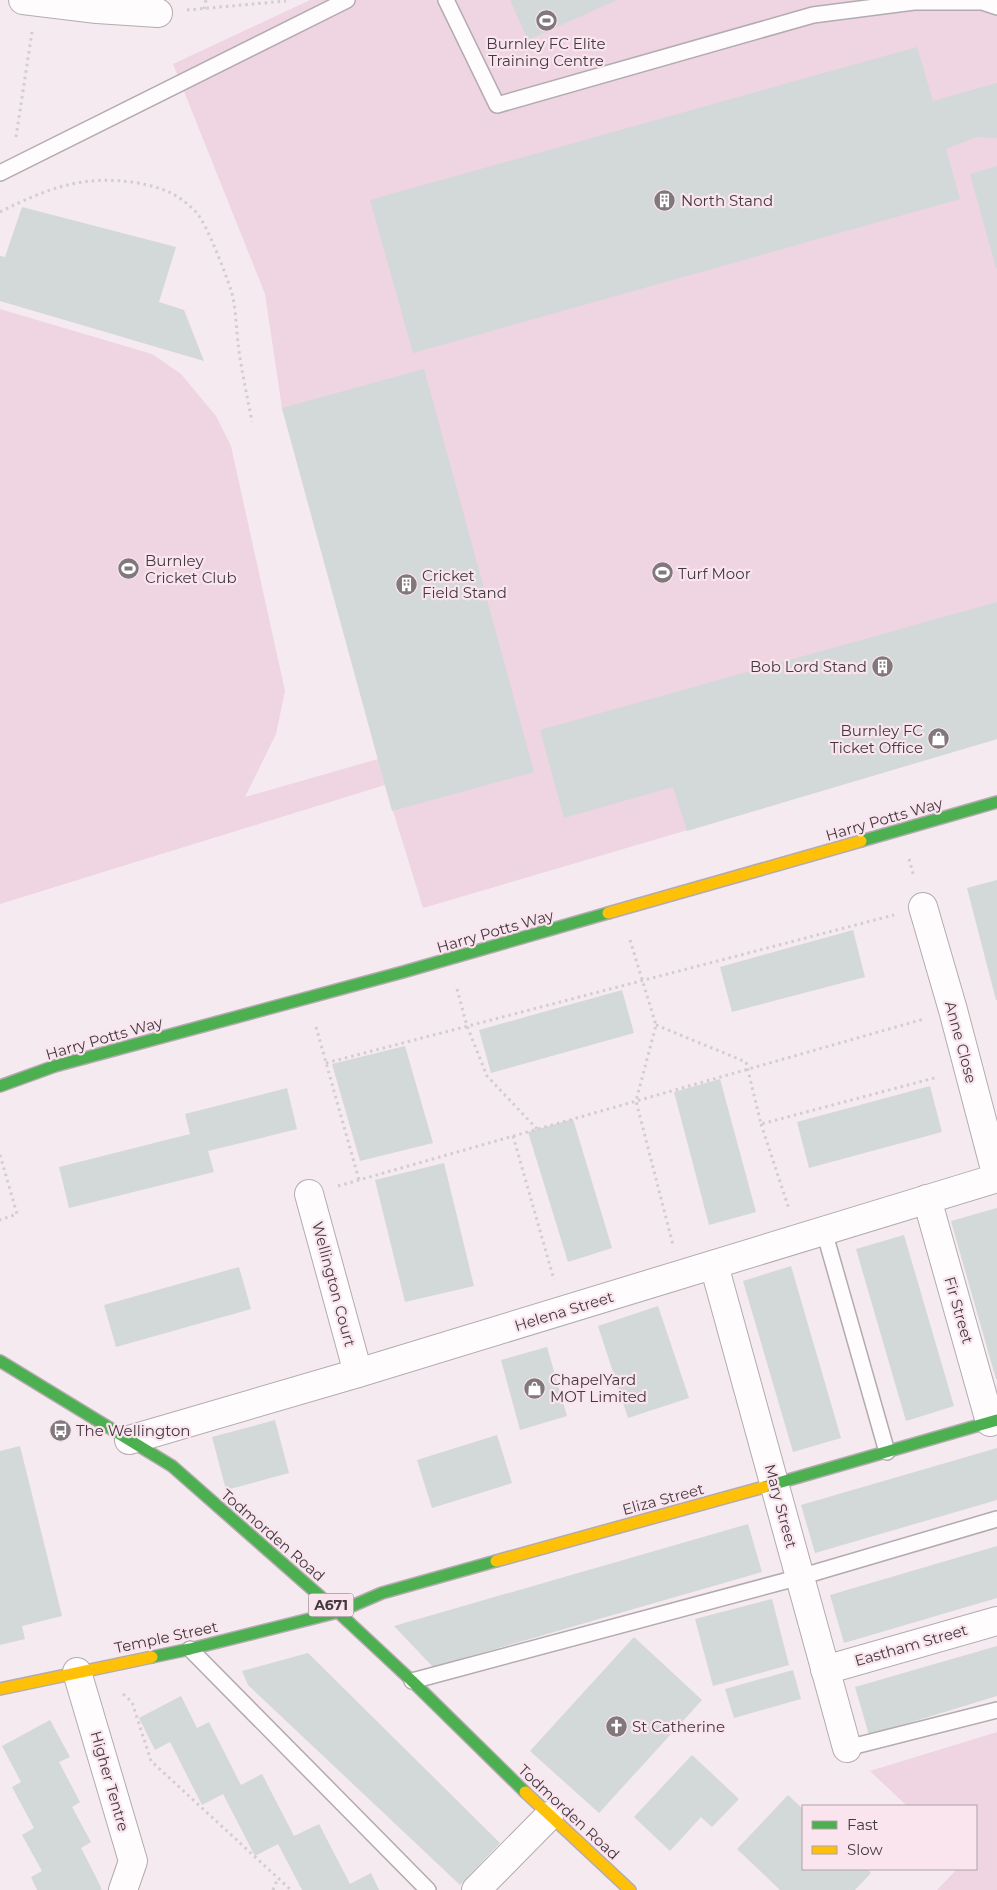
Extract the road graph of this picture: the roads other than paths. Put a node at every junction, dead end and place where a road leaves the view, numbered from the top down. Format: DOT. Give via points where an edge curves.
graph roads {
  1 [pos="348,0"];
  2 [pos="446,0"];
  3 [pos="30,1"];
  4 [pos="997,7"];
  5 [pos="158,13"];
  6 [pos="0,173"];
  7 [pos="997,802"];
  8 [pos="922,907"];
  9 [pos="0,1086"];
  10 [pos="997,1177"];
  11 [pos="309,1194"];
  12 [pos="927,1199"];
  13 [pos="811,1235"];
  14 [pos="714,1265"];
  15 [pos="3,1368"];
  16 [pos="358,1374"];
  17 [pos="994,1421"];
  18 [pos="129,1440"];
  19 [pos="887,1452"];
  20 [pos="774,1484"];
  21 [pos="997,1519"];
  22 [pos="800,1577"];
  23 [pos="338,1612"];
  24 [pos="997,1621"];
  25 [pos="190,1649"];
  26 [pos="86,1670"];
  27 [pos="825,1670"];
  28 [pos="412,1681"];
  29 [pos="0,1690"];
  30 [pos="997,1710"];
  31 [pos="847,1748"];
  32 [pos="549,1816"];
  33 [pos="123,1890"];
  34 [pos="428,1890"];
  35 [pos="476,1890"];
  36 [pos="630,1890"];
  1 -- 6 [label="lane"];
  2 -- 4 [label="lane" via="496,105 813,16 914,2 982,2"];
  3 -- 5 [label="street"];
  7 -- 9 [label="main road, Harry Potts Way" via="448,960 55,1066"];
  8 -- 10 [label="street, Anne Close"];
  10 -- 12 [label="street, Helena Street"];
  11 -- 16 [label="street, Wellington Court"];
  12 -- 13 [label="street, Helena Street"];
  12 -- 17 [label="street, Fir Street"];
  13 -- 14 [label="street, Helena Street"];
  13 -- 19 [label="lane"];
  14 -- 16 [label="street, Helena Street"];
  14 -- 20 [label="street, Mary Street"];
  15 -- 18 [label="main road, Todmorden Road / A671"];
  16 -- 18 [label="street, Helena Street"];
  17 -- 19 [label="main road, Eliza Street"];
  18 -- 23 [label="main road, Todmorden Road / A671" via="172,1466"];
  19 -- 20 [label="main road, Eliza Street"];
  20 -- 22 [label="street, Mary Street"];
  20 -- 23 [label="main road, Eliza Street" via="382,1593"];
  21 -- 22 [label="lane"];
  22 -- 27 [label="street, Mary Street"];
  22 -- 28 [label="lane"];
  23 -- 25 [label="main road, Temple Street"];
  23 -- 28 [label="main road, Todmorden Road / A671"];
  24 -- 27 [label="street, Eastham Street"];
  25 -- 26 [label="main road, Temple Street"];
  25 -- 34 [label="lane"];
  26 -- 29 [label="main road, Temple Street"];
  26 -- 33 [label="street, Higher Tentre" via="133,1861"];
  27 -- 31 [label="street, Mary Street"];
  28 -- 32 [label="main road, Todmorden Road / A671"];
  30 -- 31 [label="lane"];
  32 -- 35 [label="street"];
  32 -- 36 [label="main road, Todmorden Road / A671"];
}
